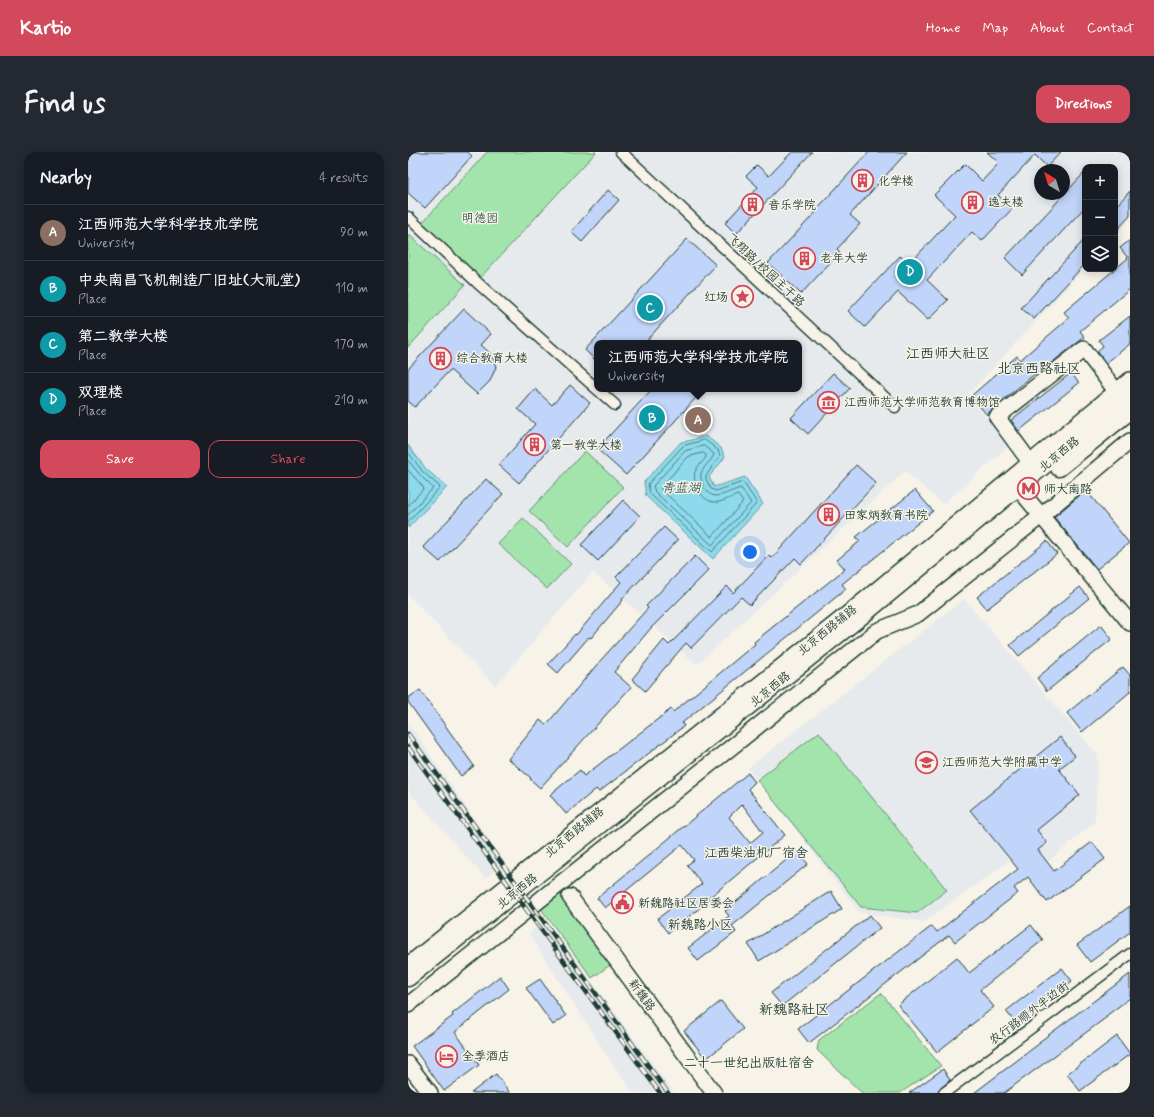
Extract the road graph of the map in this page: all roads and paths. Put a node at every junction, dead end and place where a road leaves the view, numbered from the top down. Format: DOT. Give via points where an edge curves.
graph roads {
  1 [pos="620,152"];
  2 [pos="408,217"];
  3 [pos="1130,380"];
  4 [pos="594,386"];
  5 [pos="600,392"];
  6 [pos="1123,393"];
  7 [pos="615,405"];
  8 [pos="895,407"];
  9 [pos="1130,411"];
  10 [pos="1130,441"];
  11 [pos="1030,462"];
  12 [pos="1024,496"];
  13 [pos="1041,516"];
  14 [pos="1130,624"];
  15 [pos="570,897"];
  16 [pos="1130,954"];
  17 [pos="408,965"];
  18 [pos="408,978"];
  19 [pos="408,990"];
  20 [pos="408,1005"];
  21 [pos="408,1064"];
  22 [pos="408,1080"];
  23 [pos="417,1093"];
  24 [pos="430,1093"];
  25 [pos="714,1093"];
  26 [pos="944,1093"];
  1 -- 8 [label="street, 飞翔路/校园主干路"];
  2 -- 4 [label="street"];
  3 -- 6 [label="main road, 北京西路辅路"];
  5 -- 7 [label="street"];
  6 -- 11 [label="main road, 北京西路辅路"];
  6 -- 11 [label="main road" via="1084,349 997,417"];
  6 -- 18 [label="main road, 北京西路" via="863,614"];
  9 -- 12 [label="main road, 北京西路"];
  10 -- 13 [label="main road"];
  11 -- 17 [label="main road, 北京西路辅路" via="862,602"];
  12 -- 13 [label="main road"];
  12 -- 19 [label="main road, 北京西路"];
  13 -- 14 [label="main road"];
  13 -- 20 [label="main road" via="918,614 877,631"];
  15 -- 25 [label="main road, 新魏路"];
  16 -- 26 [label="street, 农行路顺外半边街"];
  21 -- 24 [label="main road"];
  22 -- 23 [label="main road"];
}
